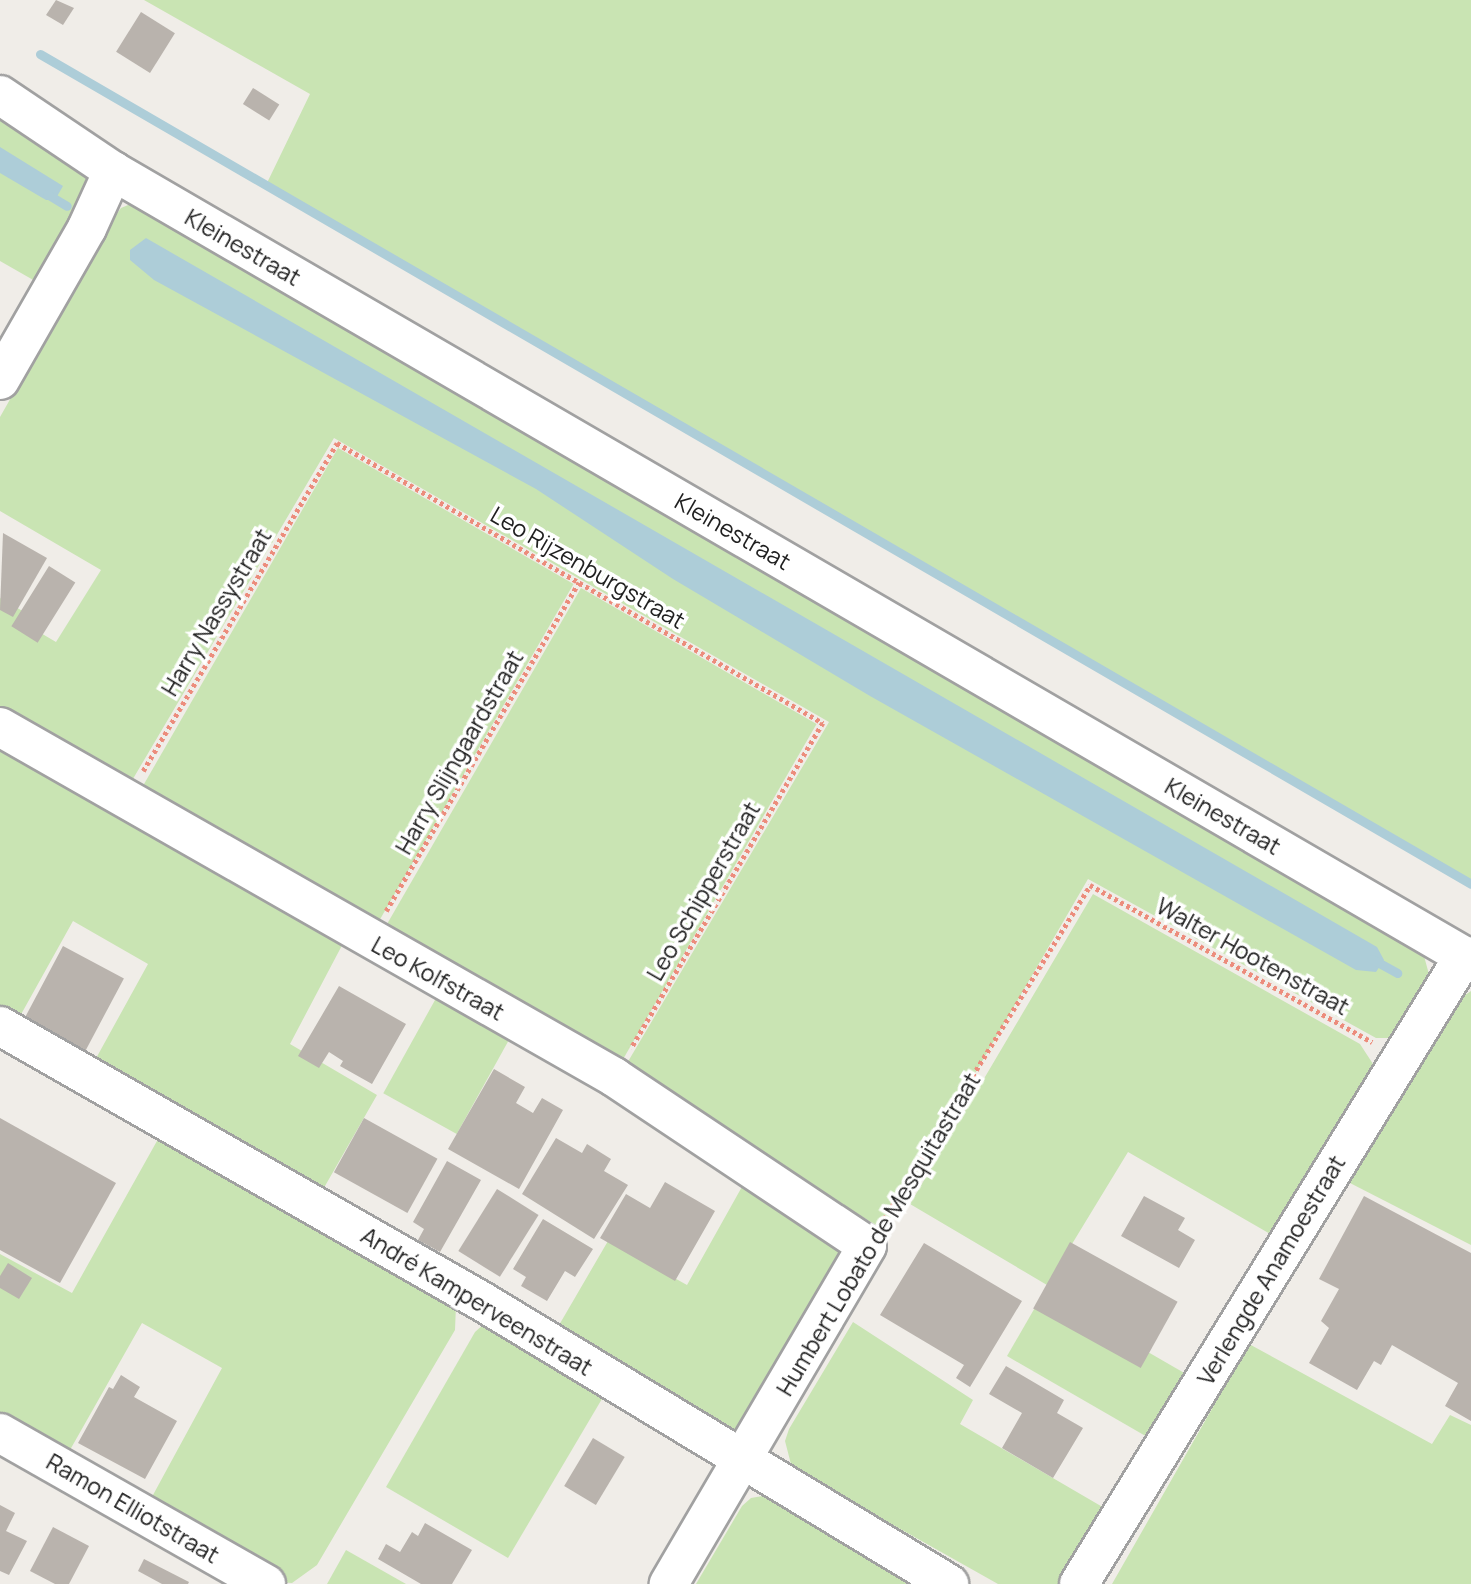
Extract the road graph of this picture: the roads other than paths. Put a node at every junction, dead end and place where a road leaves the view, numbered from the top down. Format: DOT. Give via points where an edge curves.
graph roads {
  1 [pos="0,95"];
  2 [pos="113,171"];
  3 [pos="0,380"];
  4 [pos="0,727"];
  5 [pos="1468,958"];
  6 [pos="0,1026"];
  7 [pos="867,1246"];
  8 [pos="0,1433"];
  9 [pos="743,1463"];
  10 [pos="266,1584"];
  11 [pos="669,1584"];
  12 [pos="949,1584"];
  13 [pos="1079,1584"];
  1 -- 2 [label="street, Kleinestraat"];
  2 -- 3 [label="street" via="87,228"];
  2 -- 5 [label="street, Kleinestraat"];
  4 -- 7 [label="street, Leo Kolfstraat" via="614,1077"];
  5 -- 13 [label="street, Verlengde Anamoestraat" via="1400,1057"];
  6 -- 9 [label="street, André Kamperveenstraat" via="483,1302"];
  7 -- 9 [label="street, Humbert Lobato de Mesquitastraat"];
  8 -- 10 [label="street, Ramon Elliotstraat"];
  9 -- 11 [label="street, Humbert Lobato de Mesquitastraat"];
  9 -- 12 [label="street, André Kamperveenstraat"];
}
